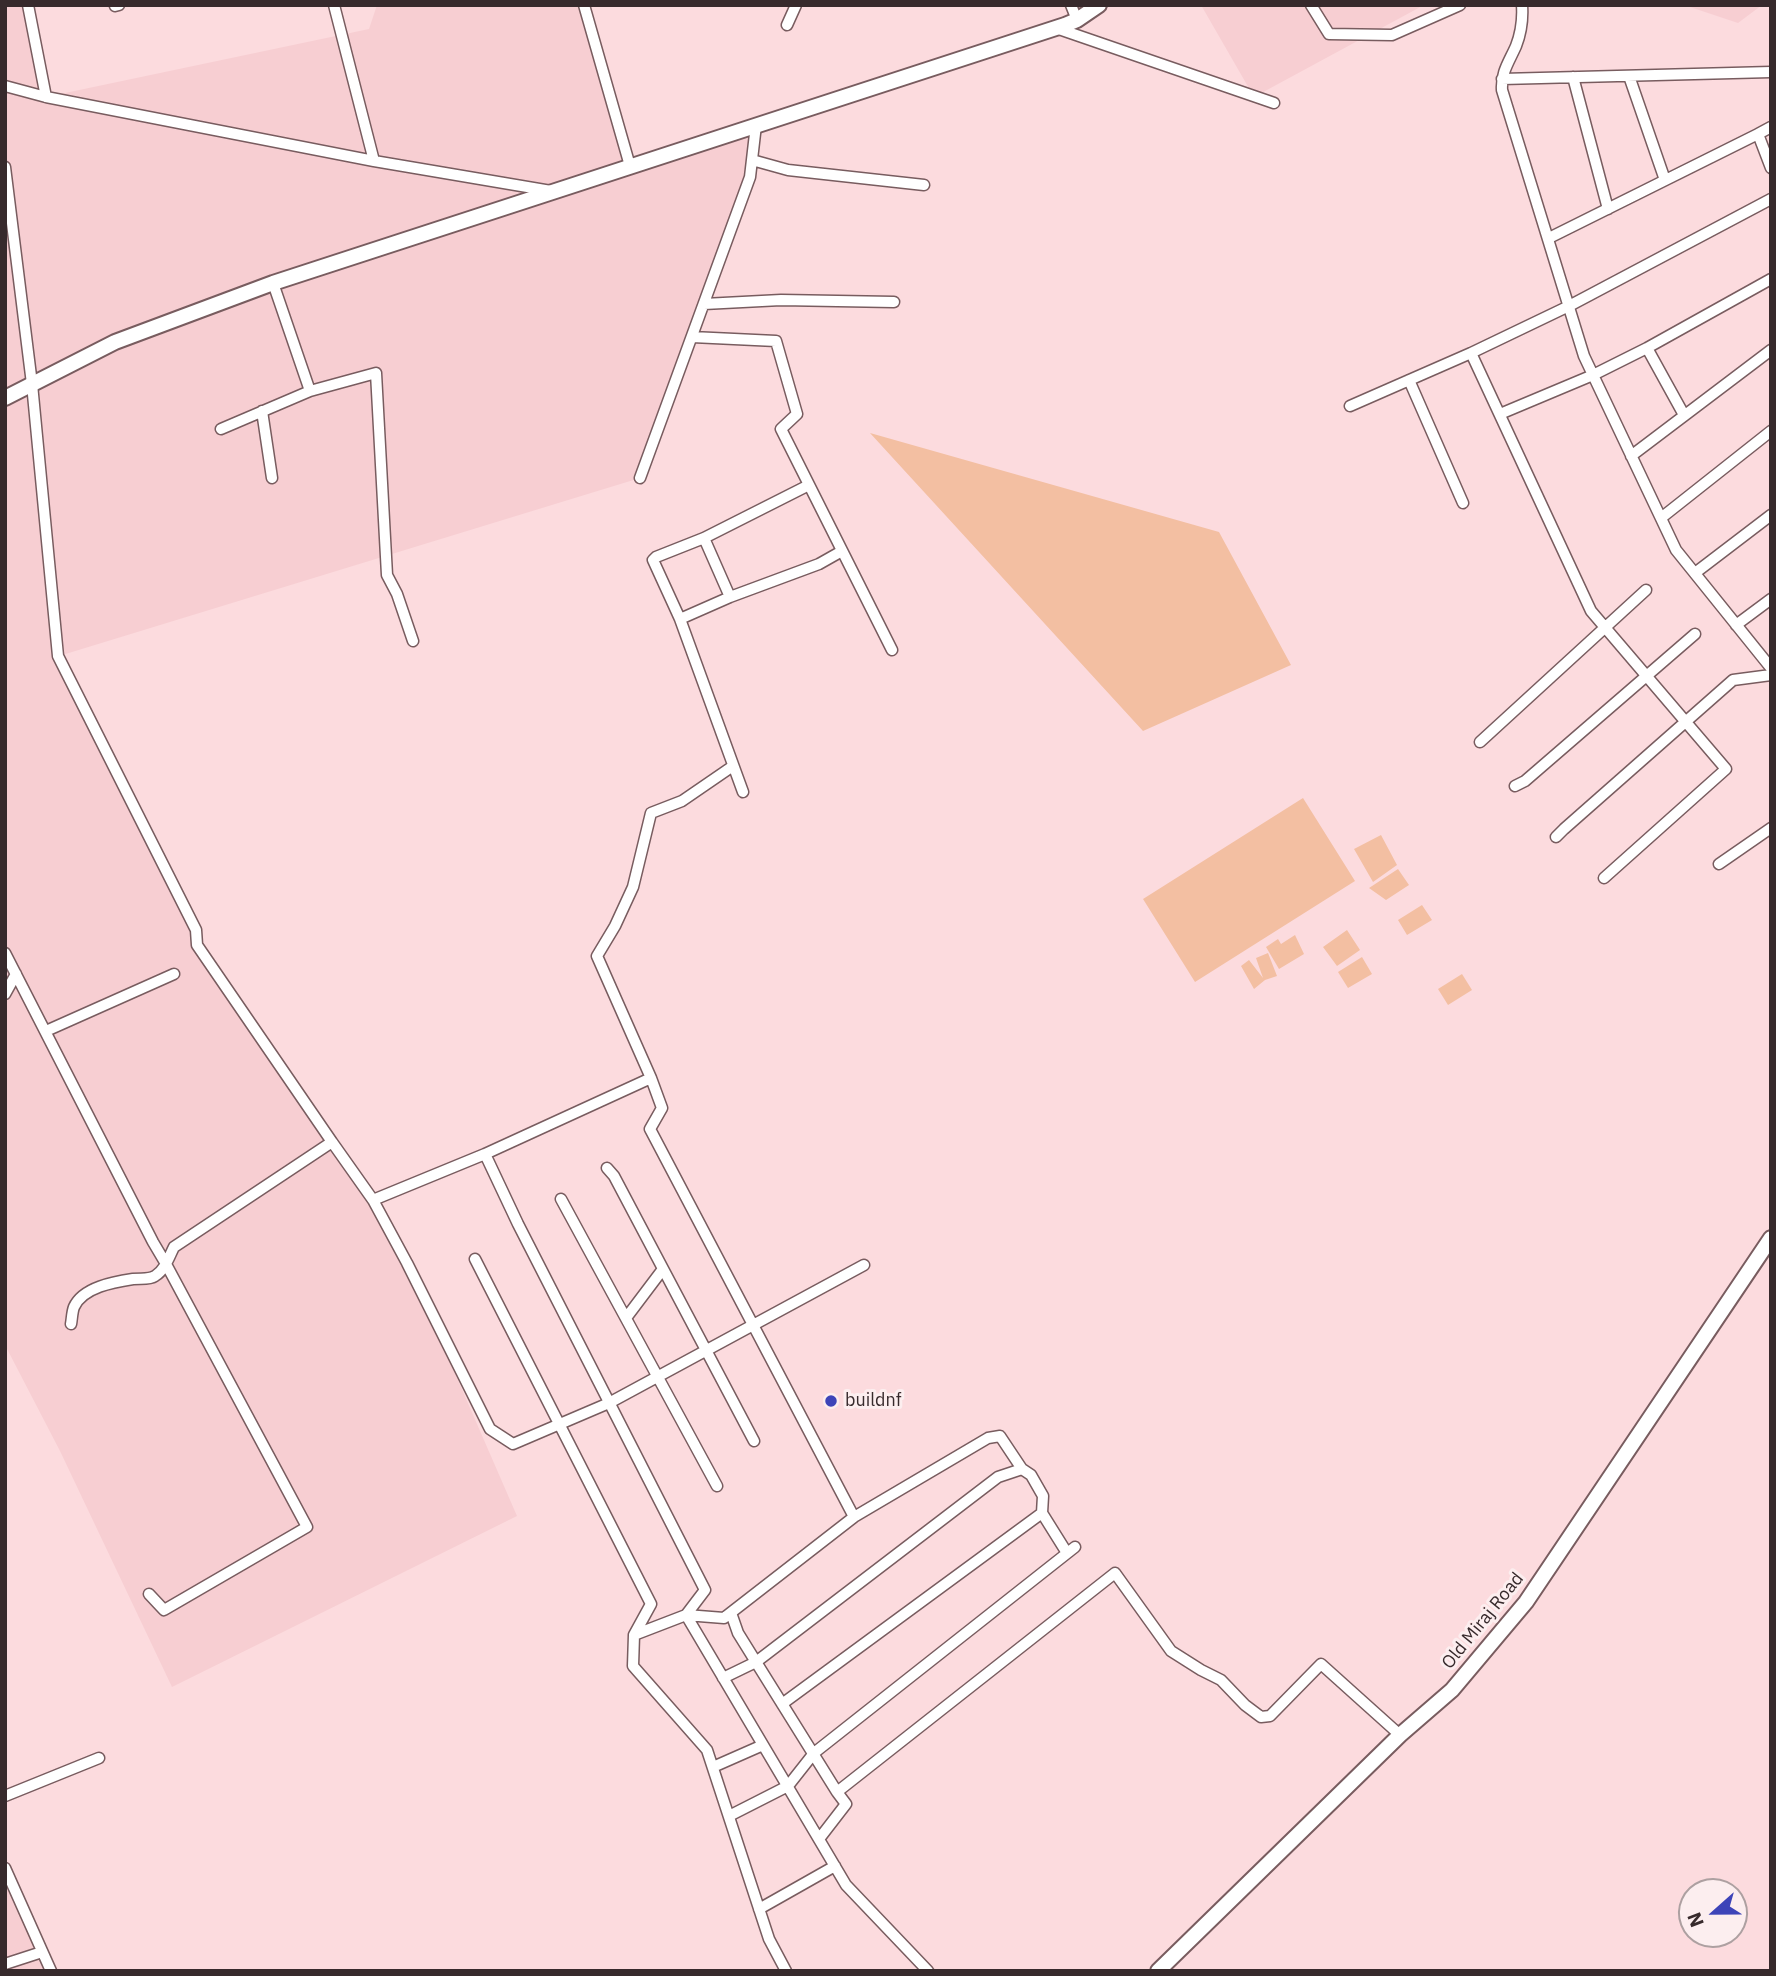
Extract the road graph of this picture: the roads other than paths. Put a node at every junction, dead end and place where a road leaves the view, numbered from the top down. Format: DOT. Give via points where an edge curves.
graph roads {
  1 [pos="28,5"];
  2 [pos="334,5"];
  3 [pos="584,5"];
  4 [pos="796,5"];
  5 [pos="1071,5"];
  6 [pos="1099,5"];
  7 [pos="1311,5"];
  8 [pos="1460,5"];
  9 [pos="1522,5"];
  10 [pos="1077,20"];
  11 [pos="786,25"];
  12 [pos="1055,28"];
  13 [pos="1771,72"];
  14 [pos="1629,76"];
  15 [pos="1573,77"];
  16 [pos="1502,79"];
  17 [pos="5,86"];
  18 [pos="46,97"];
  19 [pos="1274,103"];
  20 [pos="756,125"];
  21 [pos="1771,127"];
  22 [pos="1758,134"];
  23 [pos="752,160"];
  24 [pos="374,161"];
  25 [pos="630,166"];
  26 [pos="5,167"];
  27 [pos="1771,168"];
  28 [pos="1665,180"];
  29 [pos="924,185"];
  30 [pos="553,191"];
  31 [pos="1771,199"];
  32 [pos="1608,208"];
  33 [pos="1549,238"];
  34 [pos="1771,279"];
  35 [pos="273,283"];
  36 [pos="894,302"];
  37 [pos="704,304"];
  38 [pos="1569,306"];
  39 [pos="692,337"];
  40 [pos="1647,348"];
  41 [pos="1771,350"];
  42 [pos="1471,353"];
  43 [pos="1592,374"];
  44 [pos="1409,380"];
  45 [pos="32,384"];
  46 [pos="310,391"];
  47 [pos="5,398"];
  48 [pos="1350,406"];
  49 [pos="262,411"];
  50 [pos="1500,414"];
  51 [pos="1684,415"];
  52 [pos="220,429"];
  53 [pos="1771,431"];
  54 [pos="1631,456"];
  55 [pos="272,478"];
  56 [pos="640,478"];
  57 [pos="809,485"];
  58 [pos="1463,503"];
  59 [pos="1771,516"];
  60 [pos="1661,518"];
  61 [pos="704,538"];
  62 [pos="842,551"];
  63 [pos="1695,573"];
  64 [pos="1646,590"];
  65 [pos="730,597"];
  66 [pos="1771,599"];
  67 [pos="680,619"];
  68 [pos="1737,625"];
  69 [pos="1605,628"];
  70 [pos="1695,634"];
  71 [pos="413,641"];
  72 [pos="892,650"];
  73 [pos="1771,668"];
  74 [pos="1647,676"];
  75 [pos="1771,676"];
  76 [pos="1686,722"];
  77 [pos="1480,742"];
  78 [pos="733,766"];
  79 [pos="1514,786"];
  80 [pos="743,792"];
  81 [pos="1771,828"];
  82 [pos="1556,837"];
  83 [pos="1718,864"];
  84 [pos="1604,878"];
  85 [pos="5,953"];
  86 [pos="16,974"];
  87 [pos="174,974"];
  88 [pos="5,994"];
  89 [pos="46,1031"];
  90 [pos="651,1077"];
  91 [pos="332,1142"];
  92 [pos="485,1154"];
  93 [pos="607,1168"];
  94 [pos="561,1199"];
  95 [pos="373,1200"];
  96 [pos="1771,1238"];
  97 [pos="475,1259"];
  98 [pos="166,1264"];
  99 [pos="864,1265"];
  100 [pos="663,1269"];
  101 [pos="626,1318"];
  102 [pos="71,1324"];
  103 [pos="753,1325"];
  104 [pos="706,1351"];
  105 [pos="658,1377"];
  106 [pos="609,1403"];
  107 [pos="559,1424"];
  108 [pos="754,1441"];
  109 [pos="1022,1469"];
  110 [pos="717,1486"];
  111 [pos="1041,1513"];
  112 [pos="854,1517"];
  113 [pos="149,1594"];
  114 [pos="730,1613"];
  115 [pos="686,1615"];
  116 [pos="634,1634"];
  117 [pos="756,1662"];
  118 [pos="723,1678"];
  119 [pos="782,1704"];
  120 [pos="1400,1735"];
  121 [pos="763,1745"];
  122 [pos="814,1753"];
  123 [pos="99,1758"];
  124 [pos="713,1767"];
  125 [pos="788,1786"];
  126 [pos="837,1792"];
  127 [pos="5,1797"];
  128 [pos="729,1816"];
  129 [pos="819,1839"];
  130 [pos="835,1866"];
  131 [pos="5,1868"];
  132 [pos="759,1909"];
  133 [pos="42,1952"];
  134 [pos="5,1965"];
  135 [pos="51,1971"];
  136 [pos="786,1971"];
  137 [pos="928,1971"];
  138 [pos="1158,1971"];
  1 -- 18 [label="street"];
  2 -- 24 [label="street"];
  3 -- 25 [label="street"];
  4 -- 11 [label="street"];
  5 -- 10 [label="street"];
  6 -- 10 [label="main road"];
  7 -- 8 [label="street" via="1329,34 1392,35"];
  9 -- 16 [label="street" via="1516,45"];
  10 -- 12 [label="main road"];
  12 -- 19 [label="street"];
  12 -- 20 [label="main road"];
  13 -- 14 [label="street"];
  14 -- 15 [label="street"];
  14 -- 28 [label="street"];
  15 -- 16 [label="street"];
  15 -- 32 [label="street"];
  16 -- 33 [label="street"];
  17 -- 18 [label="street"];
  18 -- 24 [label="street"];
  20 -- 23 [label="street"];
  20 -- 25 [label="main road"];
  21 -- 22 [label="street"];
  22 -- 27 [label="street"];
  22 -- 28 [label="street"];
  23 -- 29 [label="street" via="788,170"];
  23 -- 37 [label="street"];
  24 -- 30 [label="street"];
  25 -- 30 [label="main road"];
  26 -- 45 [label="street"];
  28 -- 32 [label="street"];
  30 -- 35 [label="main road"];
  31 -- 38 [label="street"];
  32 -- 33 [label="street"];
  33 -- 38 [label="street"];
  34 -- 40 [label="street"];
  35 -- 45 [label="main road" via="115,342"];
  35 -- 46 [label="street"];
  36 -- 37 [label="street"];
  37 -- 39 [label="street"];
  38 -- 42 [label="street"];
  38 -- 43 [label="street"];
  39 -- 56 [label="street"];
  39 -- 57 [label="street" via="776,341 797,414 781,429"];
  40 -- 43 [label="street"];
  40 -- 51 [label="street"];
  41 -- 51 [label="street"];
  42 -- 44 [label="street"];
  42 -- 50 [label="street"];
  43 -- 50 [label="street"];
  43 -- 54 [label="street"];
  44 -- 48 [label="street"];
  44 -- 58 [label="street"];
  45 -- 47 [label="main road"];
  45 -- 91 [label="street" via="58,656 196,930 197,945"];
  46 -- 49 [label="street"];
  46 -- 71 [label="street" via="376,373 387,575"];
  49 -- 52 [label="street"];
  49 -- 55 [label="street"];
  50 -- 69 [label="street" via="1591,611"];
  51 -- 54 [label="street"];
  53 -- 60 [label="street"];
  54 -- 60 [label="street"];
  57 -- 61 [label="street"];
  57 -- 62 [label="street"];
  59 -- 63 [label="street"];
  60 -- 63 [label="street" via="1676,550"];
  61 -- 65 [label="street"];
  61 -- 67 [label="street" via="653,560"];
  62 -- 65 [label="street"];
  62 -- 72 [label="street"];
  63 -- 68 [label="street"];
  64 -- 69 [label="street"];
  65 -- 67 [label="street"];
  66 -- 68 [label="street"];
  67 -- 78 [label="street"];
  68 -- 73 [label="street"];
  69 -- 74 [label="street"];
  69 -- 77 [label="street"];
  70 -- 74 [label="street"];
  74 -- 76 [label="street"];
  74 -- 79 [label="street"];
  75 -- 76 [label="street" via="1733,680"];
  76 -- 82 [label="street"];
  76 -- 84 [label="street" via="1726,769"];
  78 -- 80 [label="street"];
  78 -- 90 [label="street" via="682,801 651,813 633,887 597,956"];
  81 -- 83 [label="street"];
  85 -- 86 [label="street"];
  86 -- 88 [label="street"];
  86 -- 89 [label="street"];
  87 -- 89 [label="street"];
  89 -- 98 [label="street"];
  90 -- 92 [label="street"];
  90 -- 103 [label="street" via="662,1108 650,1129"];
  91 -- 95 [label="street"];
  91 -- 98 [label="street" via="174,1247"];
  92 -- 95 [label="street"];
  92 -- 106 [label="street"];
  93 -- 100 [label="street"];
  94 -- 101 [label="street"];
  95 -- 107 [label="street" via="490,1429 513,1444"];
  96 -- 120 [label="main road, Old Miraj Road" via="1526,1602 1452,1690"];
  97 -- 107 [label="street"];
  98 -- 102 [label="street" via="156,1275 109,1283 89,1292 75,1306"];
  98 -- 113 [label="street" via="307,1527 164,1610"];
  99 -- 103 [label="street"];
  100 -- 101 [label="street"];
  100 -- 104 [label="street"];
  101 -- 105 [label="street"];
  103 -- 104 [label="street"];
  103 -- 112 [label="street"];
  104 -- 105 [label="street"];
  104 -- 108 [label="street"];
  105 -- 106 [label="street"];
  105 -- 110 [label="street"];
  106 -- 107 [label="street"];
  106 -- 115 [label="street" via="705,1590"];
  107 -- 116 [label="street" via="651,1604"];
  109 -- 111 [label="street" via="1043,1496"];
  109 -- 112 [label="street" via="1000,1436 988,1438"];
  109 -- 117 [label="street" via="998,1478"];
  111 -- 119 [label="street"];
  111 -- 122 [label="street" via="1071,1550"];
  112 -- 114 [label="street"];
  114 -- 115 [label="street" via="724,1618"];
  114 -- 117 [label="street"];
  115 -- 116 [label="street"];
  115 -- 118 [label="street"];
  116 -- 124 [label="street" via="633,1666 707,1749"];
  117 -- 118 [label="street"];
  117 -- 119 [label="street"];
  118 -- 121 [label="street"];
  119 -- 122 [label="street"];
  120 -- 126 [label="street" via="1321,1664 1270,1716 1261,1717 1221,1680 1171,1651 1115,1573"];
  120 -- 138 [label="main road, Old Miraj Road"];
  121 -- 124 [label="street"];
  121 -- 125 [label="street"];
  122 -- 125 [label="street"];
  122 -- 126 [label="street"];
  123 -- 127 [label="street"];
  124 -- 128 [label="street"];
  125 -- 128 [label="street"];
  125 -- 129 [label="street"];
  126 -- 129 [label="street" via="846,1804"];
  128 -- 132 [label="street"];
  129 -- 130 [label="street"];
  130 -- 132 [label="street"];
  130 -- 137 [label="street" via="846,1885"];
  131 -- 133 [label="street"];
  132 -- 136 [label="street"];
  133 -- 134 [label="street"];
  133 -- 135 [label="street"];
}
